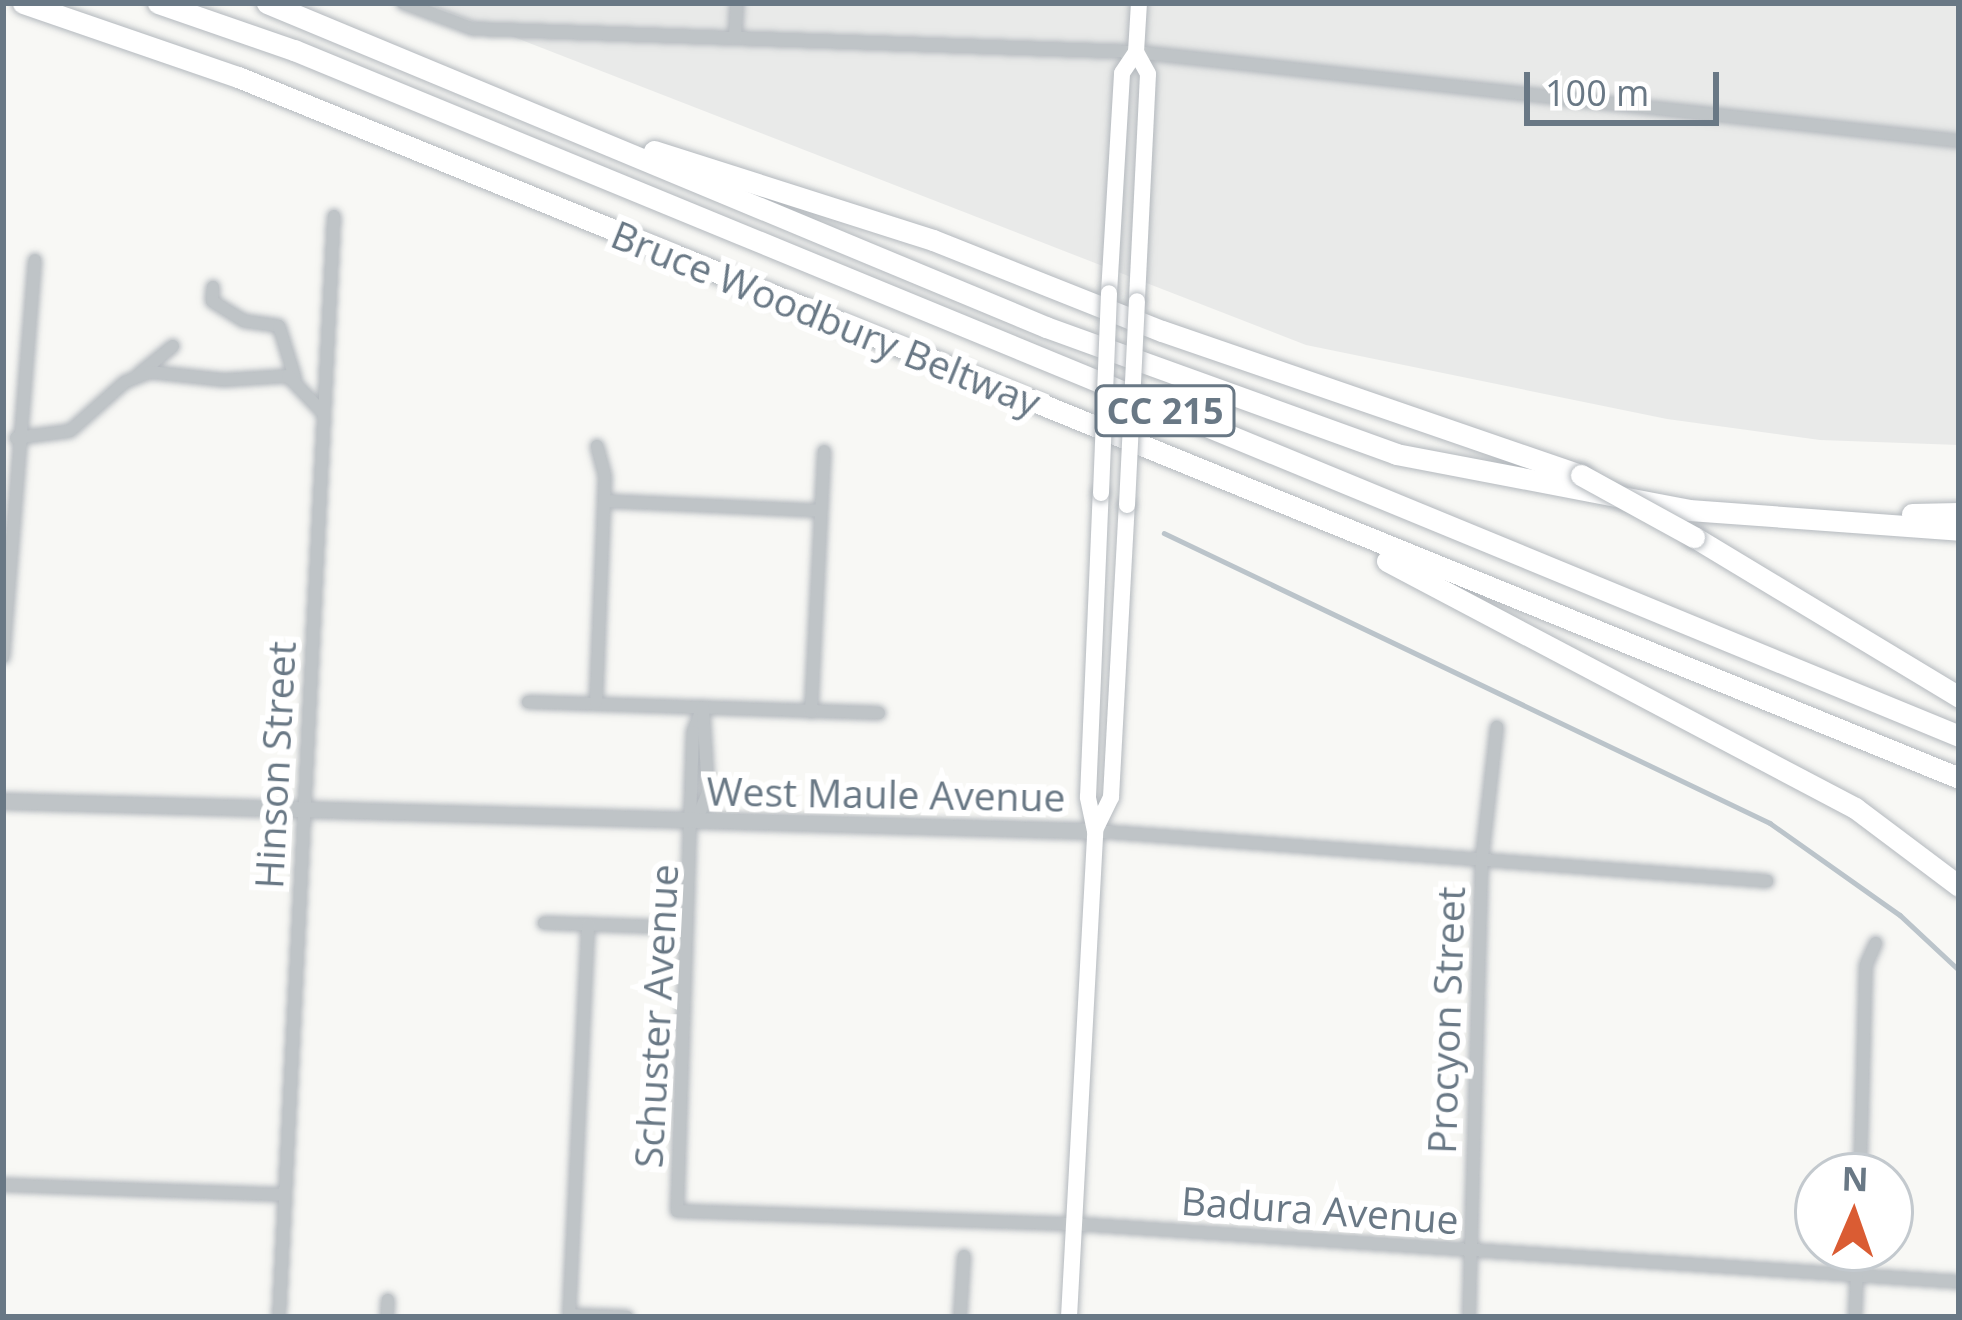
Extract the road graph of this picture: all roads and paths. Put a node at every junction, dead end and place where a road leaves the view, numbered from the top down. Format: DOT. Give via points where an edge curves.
graph roads {
  1 [pos="23,3"];
  2 [pos="158,3"];
  3 [pos="267,3"];
  4 [pos="403,3"];
  5 [pos="737,3"];
  6 [pos="1139,3"];
  7 [pos="735,38"];
  8 [pos="1136,52"];
  9 [pos="532,114"];
  10 [pos="1959,141"];
  11 [pos="334,216"];
  12 [pos="34,260"];
  13 [pos="213,287"];
  14 [pos="173,346"];
  15 [pos="138,375"];
  16 [pos="298,385"];
  17 [pos="324,414"];
  18 [pos="16,438"];
  19 [pos="597,446"];
  20 [pos="824,452"];
  21 [pos="604,502"];
  22 [pos="11,504"];
  23 [pos="1689,510"];
  24 [pos="821,511"];
  25 [pos="1959,513"];
  26 [pos="1309,518"];
  27 [pos="3,519"];
  28 [pos="1959,530"];
  29 [pos="5,604"];
  30 [pos="3,657"];
  31 [pos="1959,697"];
  32 [pos="528,702"];
  33 [pos="596,702"];
  34 [pos="703,707"];
  35 [pos="811,712"];
  36 [pos="879,713"];
  37 [pos="1497,727"];
  38 [pos="1959,736"];
  39 [pos="1959,778"];
  40 [pos="3,801"];
  41 [pos="303,809"];
  42 [pos="696,823"];
  43 [pos="1095,831"];
  44 [pos="1482,858"];
  45 [pos="1767,881"];
  46 [pos="1959,886"];
  47 [pos="544,923"];
  48 [pos="588,925"];
  49 [pos="656,927"];
  50 [pos="1876,943"];
  51 [pos="1861,1152"];
  52 [pos="3,1185"];
  53 [pos="285,1195"];
  54 [pos="677,1211"];
  55 [pos="1076,1224"];
  56 [pos="1472,1250"];
  57 [pos="964,1256"];
  58 [pos="1857,1274"];
  59 [pos="1959,1282"];
  60 [pos="388,1300"];
  61 [pos="569,1316"];
  62 [pos="279,1317"];
  63 [pos="387,1317"];
  64 [pos="627,1317"];
  65 [pos="960,1317"];
  66 [pos="1069,1317"];
  67 [pos="1468,1317"];
  68 [pos="1855,1317"];
  1 -- 26 [label="highway, Bruce Woodbury Beltway / CC 215" via="238,76"];
  2 -- 38 [label="highway, Bruce Woodbury Beltway / CC 215" via="294,50"];
  3 -- 9 [label="highway, CC 215"];
  4 -- 7 [label="street" via="473,29"];
  5 -- 7 [label="street"];
  6 -- 8 [label="main road"];
  7 -- 8 [label="street"];
  8 -- 10 [label="street"];
  8 -- 43 [label="main road, bridge" via="1121,73 1109,293 1088,797"];
  8 -- 43 [label="main road, bridge" via="1148,74 1127,505 1111,797"];
  9 -- 23 [label="highway, CC 215" via="1261,411 1524,484"];
  9 -- 31 [label="highway, bridge" via="933,239 1182,338 1581,475"];
  11 -- 17 [label="street, Hinson Street"];
  12 -- 18 [label="street"];
  13 -- 16 [label="street" via="212,301 244,321 279,326"];
  14 -- 15 [label="street"];
  15 -- 16 [label="street" via="278,374"];
  15 -- 18 [label="street" via="70,431"];
  16 -- 17 [label="street"];
  17 -- 41 [label="street, Hinson Street"];
  18 -- 22 [label="street"];
  19 -- 21 [label="street"];
  20 -- 24 [label="street"];
  21 -- 24 [label="street"];
  21 -- 33 [label="street"];
  22 -- 27 [label="street"];
  22 -- 29 [label="street" via="17,528"];
  23 -- 25 [label="highway"];
  23 -- 28 [label="highway"];
  24 -- 35 [label="street"];
  26 -- 39 [label="highway, Bruce Woodbury Beltway / CC 215"];
  26 -- 46 [label="highway" via="1840,800"];
  29 -- 30 [label="street"];
  32 -- 33 [label="street"];
  33 -- 34 [label="street"];
  34 -- 35 [label="street"];
  34 -- 42 [label="street, Schuster Avenue" via="693,733"];
  35 -- 36 [label="street"];
  37 -- 44 [label="street, Procyon Street"];
  40 -- 41 [label="street, West Maule Avenue"];
  41 -- 42 [label="street, West Maule Avenue"];
  41 -- 53 [label="street, Hinson Street"];
  42 -- 43 [label="street, West Maule Avenue"];
  42 -- 54 [label="street, Schuster Avenue"];
  43 -- 44 [label="street, West Maule Avenue"];
  43 -- 55 [label="main road"];
  44 -- 45 [label="street, West Maule Avenue"];
  44 -- 56 [label="street, Procyon Street"];
  47 -- 48 [label="street"];
  48 -- 49 [label="street"];
  48 -- 61 [label="street"];
  50 -- 51 [label="street" via="1866,965"];
  52 -- 53 [label="street"];
  53 -- 62 [label="street, Hinson Street"];
  54 -- 55 [label="street, Badura Avenue"];
  55 -- 56 [label="street, Badura Avenue"];
  55 -- 66 [label="main road"];
  56 -- 58 [label="street, Badura Avenue"];
  56 -- 67 [label="street, Procyon Street"];
  57 -- 65 [label="street"];
  58 -- 59 [label="street, Badura Avenue"];
  58 -- 68 [label="street"];
  60 -- 63 [label="street"];
  61 -- 64 [label="street"];
}
